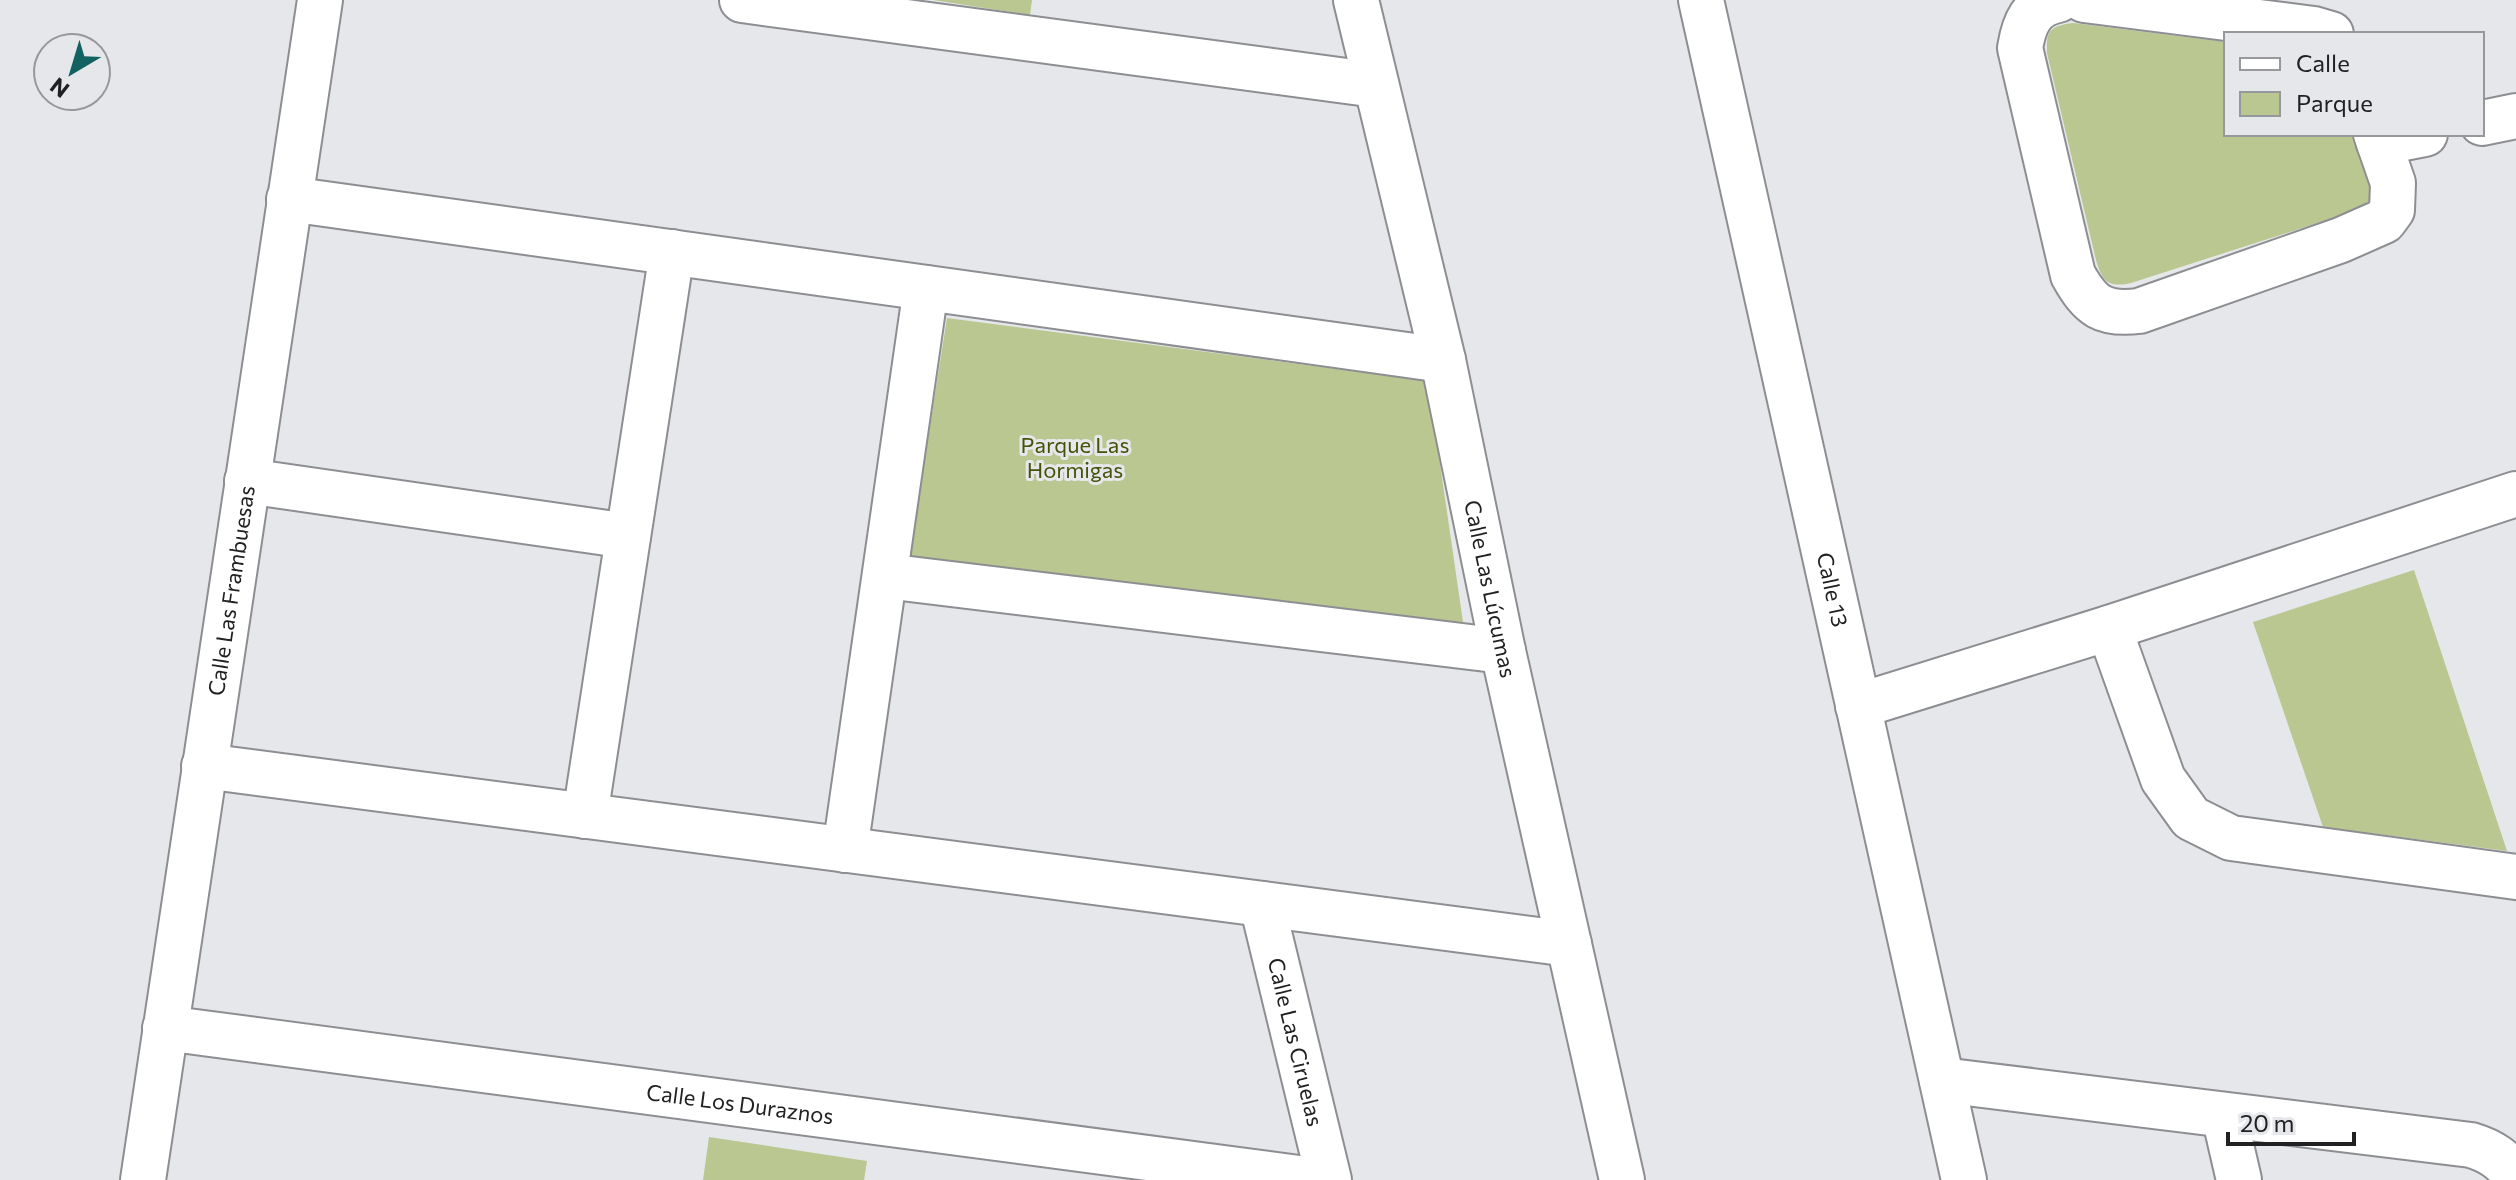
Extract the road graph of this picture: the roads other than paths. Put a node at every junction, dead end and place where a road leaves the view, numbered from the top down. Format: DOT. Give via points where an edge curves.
graph roads {
  1 [pos="320,0"];
  2 [pos="742,0"];
  3 [pos="1356,0"];
  4 [pos="1701,0"];
  5 [pos="2058,0"];
  6 [pos="2084,0"];
  7 [pos="2324,32"];
  8 [pos="1376,85"];
  9 [pos="2516,116"];
  10 [pos="2484,123"];
  11 [pos="2401,136"];
  12 [pos="2377,138"];
  13 [pos="289,199"];
  14 [pos="672,252"];
  15 [pos="926,288"];
  16 [pos="1443,360"];
  17 [pos="247,481"];
  18 [pos="2516,494"];
  19 [pos="628,536"];
  20 [pos="885,576"];
  21 [pos="2109,628"];
  22 [pos="1503,651"];
  23 [pos="1858,706"];
  24 [pos="204,766"];
  25 [pos="585,816"];
  26 [pos="845,850"];
  27 [pos="2516,877"];
  28 [pos="1262,904"];
  29 [pos="1569,944"];
  30 [pos="165,1028"];
  31 [pos="1942,1080"];
  32 [pos="2224,1115"];
  33 [pos="2516,1178"];
  34 [pos="143,1180"];
  35 [pos="1314,1180"];
  36 [pos="1329,1180"];
  37 [pos="1622,1180"];
  38 [pos="1964,1180"];
  39 [pos="2239,1180"];
  1 -- 13 [label="street, Calle Las Frambuesas"];
  2 -- 8 [label="street"];
  3 -- 8 [label="street, Calle Las Lúcumas"];
  4 -- 23 [label="street, Calle 13"];
  5 -- 12 [label="street" via="2031,13 2020,48 2073,275 2099,308 2139,311 2384,221 2392,210 2393,183"];
  6 -- 7 [label="street"];
  8 -- 16 [label="street, Calle Las Lúcumas"];
  9 -- 10 [label="street"];
  11 -- 12 [label="street"];
  13 -- 14 [label="street"];
  13 -- 17 [label="street, Calle Las Frambuesas"];
  14 -- 15 [label="street"];
  14 -- 19 [label="street"];
  15 -- 16 [label="street"];
  15 -- 20 [label="street"];
  16 -- 22 [label="street, Calle Las Lúcumas"];
  17 -- 19 [label="street"];
  17 -- 24 [label="street, Calle Las Frambuesas"];
  18 -- 21 [label="street"];
  19 -- 25 [label="street"];
  20 -- 22 [label="street"];
  20 -- 26 [label="street"];
  21 -- 23 [label="street"];
  21 -- 27 [label="street" via="2163,779 2191,818 2231,838"];
  22 -- 29 [label="street, Calle Las Lúcumas"];
  23 -- 31 [label="street, Calle 13"];
  24 -- 25 [label="street"];
  24 -- 30 [label="street, Calle Las Frambuesas"];
  25 -- 26 [label="street"];
  26 -- 28 [label="street"];
  28 -- 29 [label="street"];
  28 -- 36 [label="street, Calle Las Ciruelas"];
  29 -- 37 [label="street, Calle Las Lúcumas"];
  30 -- 34 [label="street, Calle Las Frambuesas"];
  30 -- 35 [label="street, Calle Los Duraznos"];
  31 -- 32 [label="street"];
  31 -- 38 [label="street, Calle 13"];
  32 -- 33 [label="street" via="2471,1145 2502,1160"];
  32 -- 39 [label="street"];
}
